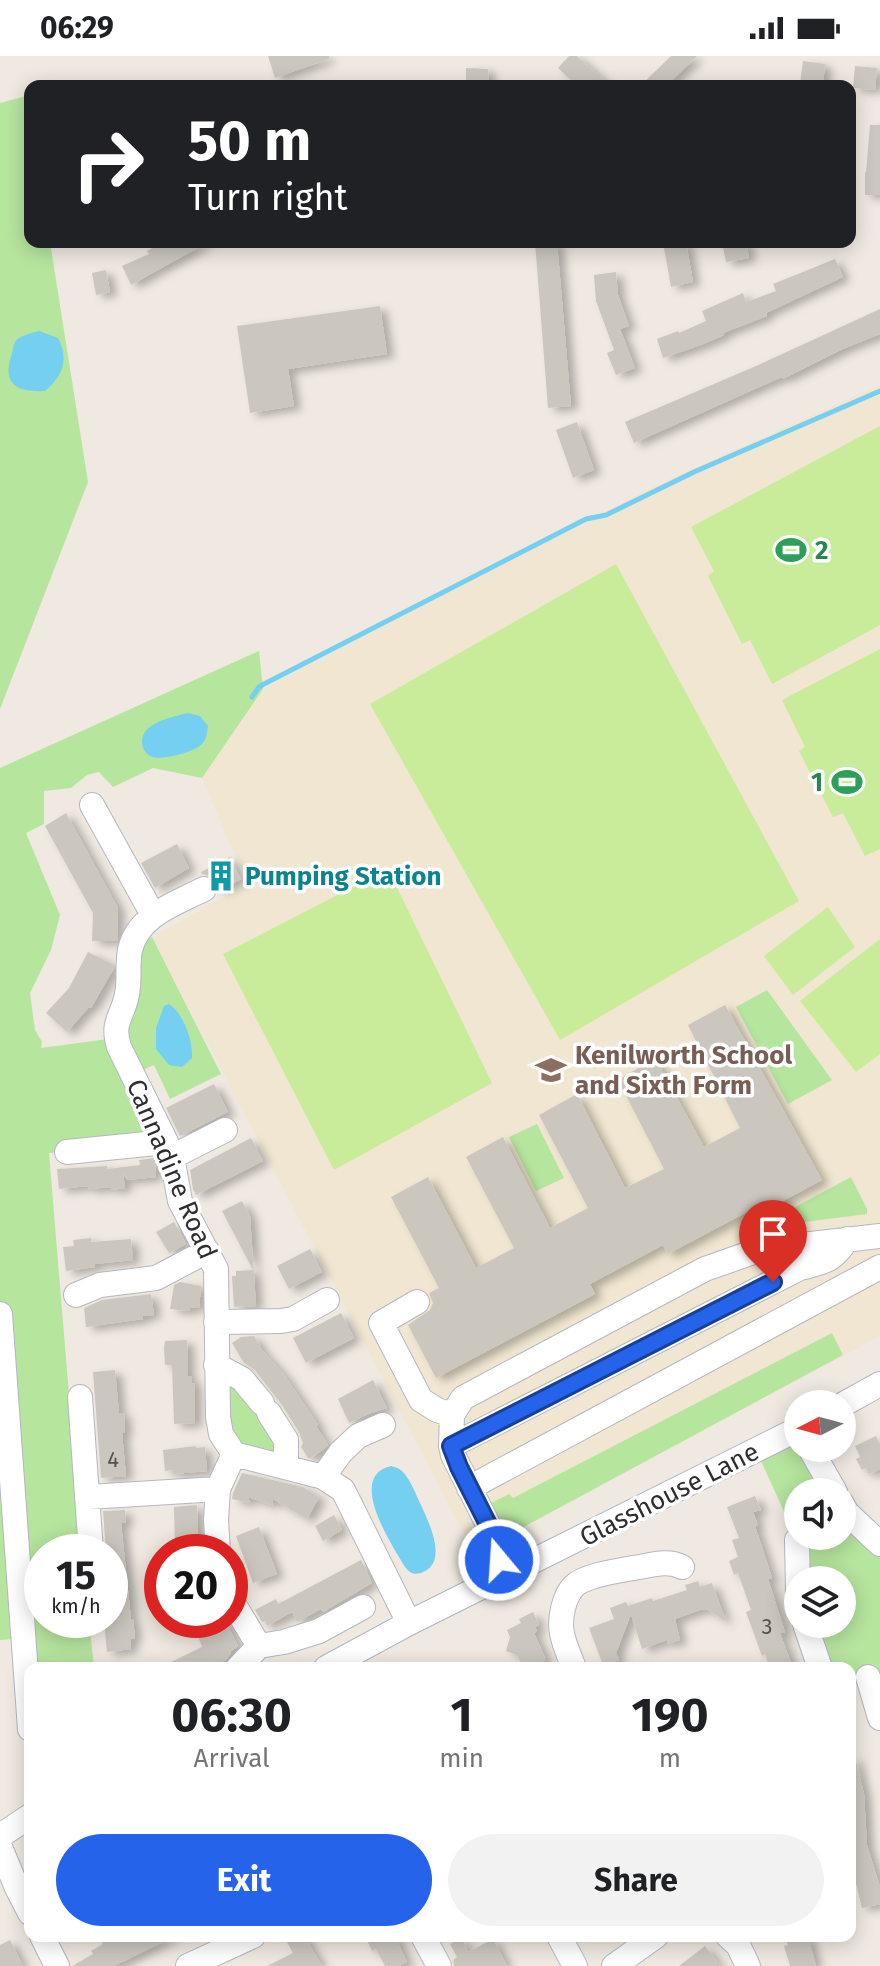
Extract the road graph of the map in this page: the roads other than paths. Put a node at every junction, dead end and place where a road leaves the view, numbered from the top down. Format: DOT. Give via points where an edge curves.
graph roads {
  1 [pos="92,805"];
  2 [pos="204,889"];
  3 [pos="153,915"];
  4 [pos="225,1130"];
  5 [pos="169,1150"];
  6 [pos="67,1152"];
  7 [pos="880,1236"];
  8 [pos="847,1239"];
  9 [pos="207,1251"];
  10 [pos="814,1265"];
  11 [pos="880,1267"];
  12 [pos="828,1294"];
  13 [pos="76,1295"];
  14 [pos="327,1300"];
  15 [pos="417,1302"];
  16 [pos="0,1314"];
  17 [pos="216,1322"];
  18 [pos="216,1365"];
  19 [pos="880,1384"];
  20 [pos="80,1397"];
  21 [pos="856,1397"];
  22 [pos="452,1415"];
  23 [pos="383,1425"];
  24 [pos="784,1436"];
  25 [pos="451,1446"];
  26 [pos="234,1454"];
  27 [pos="286,1467"];
  28 [pos="323,1477"];
  29 [pos="469,1488"];
  30 [pos="218,1489"];
  31 [pos="88,1497"];
  32 [pos="856,1521"];
  33 [pos="90,1534"];
  34 [pos="217,1534"];
  35 [pos="880,1544"];
  36 [pos="500,1548"];
  37 [pos="682,1567"];
  38 [pos="512,1572"];
  39 [pos="485,1585"];
  40 [pos="363,1607"];
  41 [pos="409,1623"];
  42 [pos="248,1628"];
  43 [pos="810,1638"];
  44 [pos="259,1646"];
  45 [pos="25,1662"];
  46 [pos="245,1662"];
  47 [pos="354,1662"];
  48 [pos="572,1662"];
  49 [pos="818,1662"];
  50 [pos="866,1678"];
  51 [pos="880,1718"];
  52 [pos="24,1820"];
  53 [pos="0,1836"];
  54 [pos="0,1847"];
  55 [pos="24,1882"];
  56 [pos="45,1942"];
  57 [pos="426,1942"];
  58 [pos="562,1942"];
  59 [pos="648,1942"];
  60 [pos="735,1942"];
  61 [pos="243,1949"];
  62 [pos="57,1966"];
  63 [pos="188,1966"];
  64 [pos="439,1966"];
  65 [pos="575,1966"];
  66 [pos="614,1966"];
  67 [pos="748,1966"];
  1 -- 3 [label="street"];
  2 -- 3 [label="street, Cannadine Road"];
  3 -- 5 [label="street, Cannadine Road" via="130,950 127,997 115,1030"];
  4 -- 5 [label="street"];
  5 -- 6 [label="street"];
  5 -- 9 [label="street, Cannadine Road" via="180,1201"];
  7 -- 8 [label="street"];
  8 -- 10 [label="street" via="839,1253"];
  8 -- 22 [label="street" via="759,1250 705,1269 463,1398"];
  9 -- 13 [label="street" via="156,1278 100,1285"];
  9 -- 17 [label="street, Cannadine Road" via="216,1269"];
  10 -- 12 [label="street"];
  10 -- 25 [label="street"];
  11 -- 12 [label="street"];
  12 -- 29 [label="street"];
  14 -- 17 [label="street" via="293,1319"];
  15 -- 22 [label="street" via="381,1323 421,1400"];
  16 -- 45 [label="street"];
  17 -- 18 [label="street, Cannadine Road"];
  18 -- 26 [label="street, Cannadine Road" via="221,1434"];
  18 -- 27 [label="street" via="242,1379 266,1408 286,1440"];
  19 -- 21 [label="street"];
  20 -- 31 [label="street"];
  22 -- 25 [label="street"];
  23 -- 28 [label="street" via="358,1436"];
  24 -- 38 [label="street, Glasshouse Lane"];
  25 -- 29 [label="street"];
  26 -- 27 [label="street"];
  26 -- 30 [label="street"];
  27 -- 28 [label="street"];
  28 -- 41 [label="street" via="343,1490"];
  29 -- 36 [label="street"];
  30 -- 31 [label="street"];
  30 -- 34 [label="street"];
  31 -- 33 [label="street"];
  32 -- 35 [label="street"];
  36 -- 38 [label="street"];
  36 -- 39 [label="street"];
  37 -- 48 [label="street" via="662,1563 574,1586 562,1607 562,1631"];
  38 -- 39 [label="street, Glasshouse Lane"];
  39 -- 41 [label="street, Glasshouse Lane"];
  40 -- 44 [label="street" via="319,1631"];
  41 -- 47 [label="street, Glasshouse Lane"];
  42 -- 44 [label="street"];
  43 -- 49 [label="street"];
  44 -- 46 [label="street"];
  50 -- 51 [label="street"];
  52 -- 53 [label="street"];
  54 -- 55 [label="street"];
  56 -- 62 [label="street"];
  57 -- 64 [label="street"];
  58 -- 65 [label="street"];
  59 -- 66 [label="street"];
  60 -- 67 [label="street"];
  61 -- 63 [label="street"];
}
